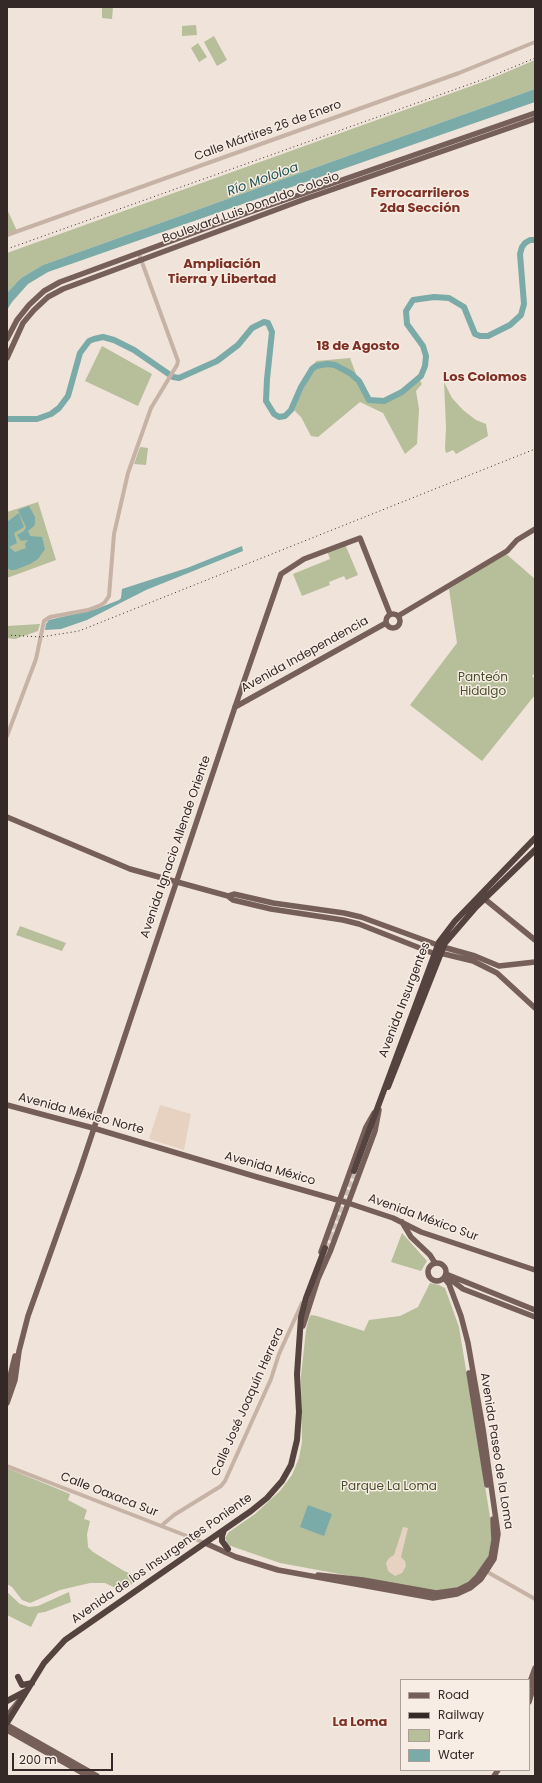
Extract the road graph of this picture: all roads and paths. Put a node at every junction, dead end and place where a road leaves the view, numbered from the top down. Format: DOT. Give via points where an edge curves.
graph roads {
  1 [pos="535,42"];
  2 [pos="535,113"];
  3 [pos="535,119"];
  4 [pos="394,165"];
  5 [pos="7,235"];
  6 [pos="139,254"];
  7 [pos="141,260"];
  8 [pos="7,339"];
  9 [pos="7,358"];
  10 [pos="535,529"];
  11 [pos="390,614"];
  12 [pos="398,616"];
  13 [pos="386,623"];
  14 [pos="235,707"];
  15 [pos="7,736"];
  16 [pos="7,817"];
  17 [pos="535,838"];
  18 [pos="535,850"];
  19 [pos="176,882"];
  20 [pos="228,896"];
  21 [pos="482,897"];
  22 [pos="535,940"];
  23 [pos="439,950"];
  24 [pos="535,962"];
  25 [pos="535,1008"];
  26 [pos="7,1104"];
  27 [pos="378,1110"];
  28 [pos="93,1128"];
  29 [pos="186,1155"];
  30 [pos="353,1172"];
  31 [pos="357,1179"];
  32 [pos="340,1200"];
  33 [pos="348,1203"];
  34 [pos="402,1222"];
  35 [pos="421,1232"];
  36 [pos="418,1243"];
  37 [pos="328,1248"];
  38 [pos="435,1263"];
  39 [pos="535,1270"];
  40 [pos="444,1277"];
  41 [pos="302,1303"];
  42 [pos="522,1308"];
  43 [pos="535,1310"];
  44 [pos="535,1317"];
  45 [pos="18,1349"];
  46 [pos="298,1359"];
  47 [pos="7,1389"];
  48 [pos="7,1403"];
  49 [pos="7,1466"];
  50 [pos="161,1526"];
  51 [pos="225,1528"];
  52 [pos="207,1542"];
  53 [pos="228,1549"];
  54 [pos="485,1570"];
  55 [pos="535,1599"];
  56 [pos="535,1668"];
  57 [pos="18,1677"];
  58 [pos="535,1682"];
  59 [pos="530,1683"];
  60 [pos="32,1684"];
  61 [pos="24,1697"];
  62 [pos="530,1699"];
  63 [pos="7,1701"];
  64 [pos="7,1716"];
  65 [pos="8,1728"];
  66 [pos="88,1776"];
  67 [pos="97,1776"];
  1 -- 5 [label="street, Calle Mártires 26 de Enero" via="459,73"];
  2 -- 4 [label="main road, Boulevard Luis Donaldo Colosio"];
  3 -- 4 [label="main road, Boulevard Luis Donaldo Colosio"];
  4 -- 6 [label="main road, Boulevard Luis Donaldo Colosio" via="227,220"];
  4 -- 7 [label="main road, Boulevard Luis Donaldo Colosio"];
  6 -- 7 [label="street"];
  6 -- 8 [label="main road, Boulevard Luis Donaldo Colosio" via="76,275 48,289 29,305"];
  7 -- 9 [label="main road, Boulevard Luis Donaldo Colosio" via="82,281 48,297 23,324"];
  7 -- 15 [label="street" via="178,365 151,408 128,473 114,534 109,596 101,605 44,621 36,659"];
  10 -- 12 [label="main road" via="517,540 506,551"];
  11 -- 12 [label="main road"];
  11 -- 13 [label="main road"];
  11 -- 14 [label="main road, Avenida Ignacio Allende Oriente" via="360,538 304,559 281,574"];
  12 -- 13 [label="main road" via="400,622 396,627 390,628"];
  13 -- 14 [label="main road, Avenida Independencia"];
  14 -- 19 [label="main road, Avenida Ignacio Allende Oriente"];
  16 -- 19 [label="main road" via="130,869"];
  17 -- 21 [label="highway, Avenida Insurgentes"];
  18 -- 21 [label="highway, Avenida Insurgentes"];
  19 -- 20 [label="main road"];
  19 -- 28 [label="main road, Avenida Ignacio Allende Oriente"];
  20 -- 23 [label="main road" via="233,900 276,911 359,924"];
  20 -- 23 [label="main road" via="234,894 361,917"];
  21 -- 22 [label="main road"];
  21 -- 23 [label="highway, Avenida Insurgentes"];
  23 -- 24 [label="main road" via="475,956 500,966"];
  23 -- 25 [label="main road" via="473,961 496,974"];
  23 -- 27 [label="highway, Avenida Insurgentes"];
  26 -- 28 [label="main road, Avenida México Norte"];
  27 -- 30 [label="highway, Avenida Insurgentes"];
  27 -- 30 [label="main road, Avenida Insurgentes" via="371,1117"];
  27 -- 31 [label="main road, Avenida Insurgentes" via="378,1121"];
  28 -- 29 [label="main road, Avenida México Norte"];
  28 -- 45 [label="main road, Avenida Ignacio Allende Oriente"];
  29 -- 32 [label="main road, Avenida México"];
  30 -- 31 [label="main road" via="351,1180"];
  30 -- 32 [label="main road, Avenida Insurgentes"];
  31 -- 33 [label="main road, Avenida Insurgentes"];
  32 -- 33 [label="main road, Avenida México"];
  32 -- 41 [label="main road"];
  33 -- 34 [label="main road, Avenida México Sur"];
  33 -- 37 [label="main road, Avenida Insurgentes"];
  34 -- 35 [label="main road, Avenida México Sur"];
  34 -- 36 [label="main road"];
  35 -- 36 [label="main road" via="415,1235"];
  35 -- 39 [label="main road, Avenida México Sur"];
  36 -- 38 [label="main road"];
  37 -- 46 [label="main road, Avenida de los Insurgentes Poniente" via="304,1320"];
  37 -- 46 [label="highway, Avenida de los Insurgentes Poniente" via="306,1298"];
  38 -- 40 [label="main road" via="444,1266"];
  38 -- 40 [label="main road" via="428,1268 428,1275 434,1281"];
  40 -- 42 [label="main road" via="464,1288"];
  40 -- 54 [label="main road, Avenida Paseo de la Loma" via="466,1332 496,1518 497,1550 494,1559"];
  41 -- 50 [label="street, Calle José Joaquín Herrera" via="226,1481"];
  42 -- 43 [label="main road"];
  42 -- 44 [label="main road"];
  45 -- 47 [label="main road"];
  45 -- 48 [label="main road" via="15,1380"];
  46 -- 51 [label="highway, Avenida de los Insurgentes Poniente" via="297,1440 291,1465 282,1481 267,1498"];
  49 -- 50 [label="street, Calle Oaxaca Sur"];
  50 -- 52 [label="street, Calle Oaxaca Sur"];
  51 -- 52 [label="highway, Avenida de los Insurgentes Poniente"];
  51 -- 53 [label="highway" via="222,1541"];
  52 -- 53 [label="main road, Avenida Paseo de la Loma"];
  52 -- 54 [label="main road, Avenida Paseo de la Loma" via="236,1557 278,1570 433,1598 465,1591 476,1584"];
  52 -- 60 [label="highway, Avenida de los Insurgentes Poniente" via="65,1640 44,1663"];
  53 -- 54 [label="main road, Avenida Paseo de la Loma" via="262,1562 315,1575 363,1580 436,1593 458,1590 470,1584"];
  54 -- 55 [label="street"];
  56 -- 59 [label="main road"];
  57 -- 60 [label="highway" via="22,1685"];
  58 -- 62 [label="main road"];
  60 -- 61 [label="highway"];
  60 -- 63 [label="highway"];
  61 -- 64 [label="main road"];
  61 -- 65 [label="highway"];
  65 -- 66 [label="main road"];
  65 -- 67 [label="main road"];
}
